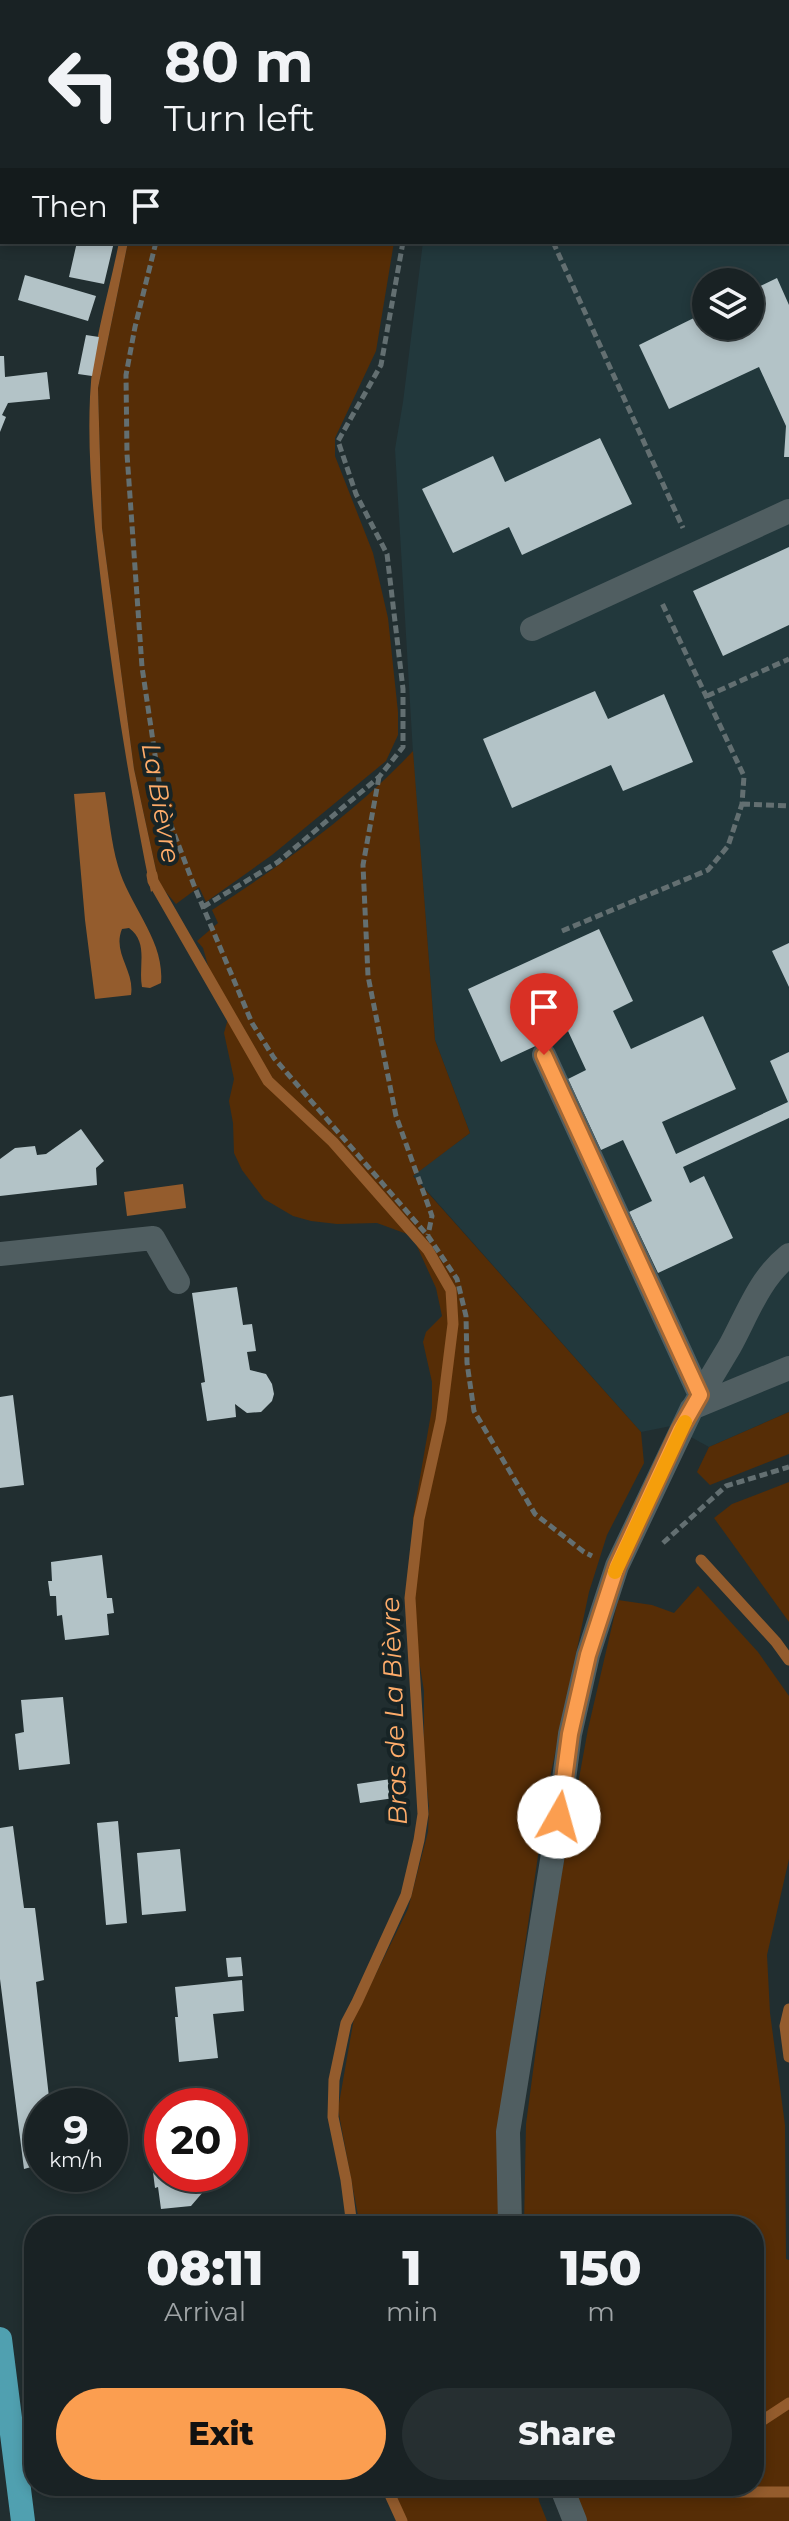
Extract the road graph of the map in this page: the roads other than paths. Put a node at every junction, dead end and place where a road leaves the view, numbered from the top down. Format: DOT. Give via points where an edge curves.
graph roads {
  1 [pos="789,511"];
  2 [pos="532,629"];
  3 [pos="544,1055"];
  4 [pos="0,1254"];
  5 [pos="789,1255"];
  6 [pos="178,1282"];
  7 [pos="789,1368"];
  8 [pos="696,1402"];
  9 [pos="510,2216"];
  10 [pos="0,2339"];
  11 [pos="565,2496"];
  12 [pos="23,2521"];
  13 [pos="575,2521"];
  1 -- 2 [label="lane"];
  3 -- 8 [label="lane"];
  4 -- 6 [label="lane" via="153,1238"];
  5 -- 8 [label="lane" via="761,1285"];
  7 -- 8 [label="lane"];
  8 -- 9 [label="lane" via="617,1566 588,1655 570,1734 508,2132"];
  10 -- 12 [label="main road"];
  11 -- 13 [label="lane"];
}
